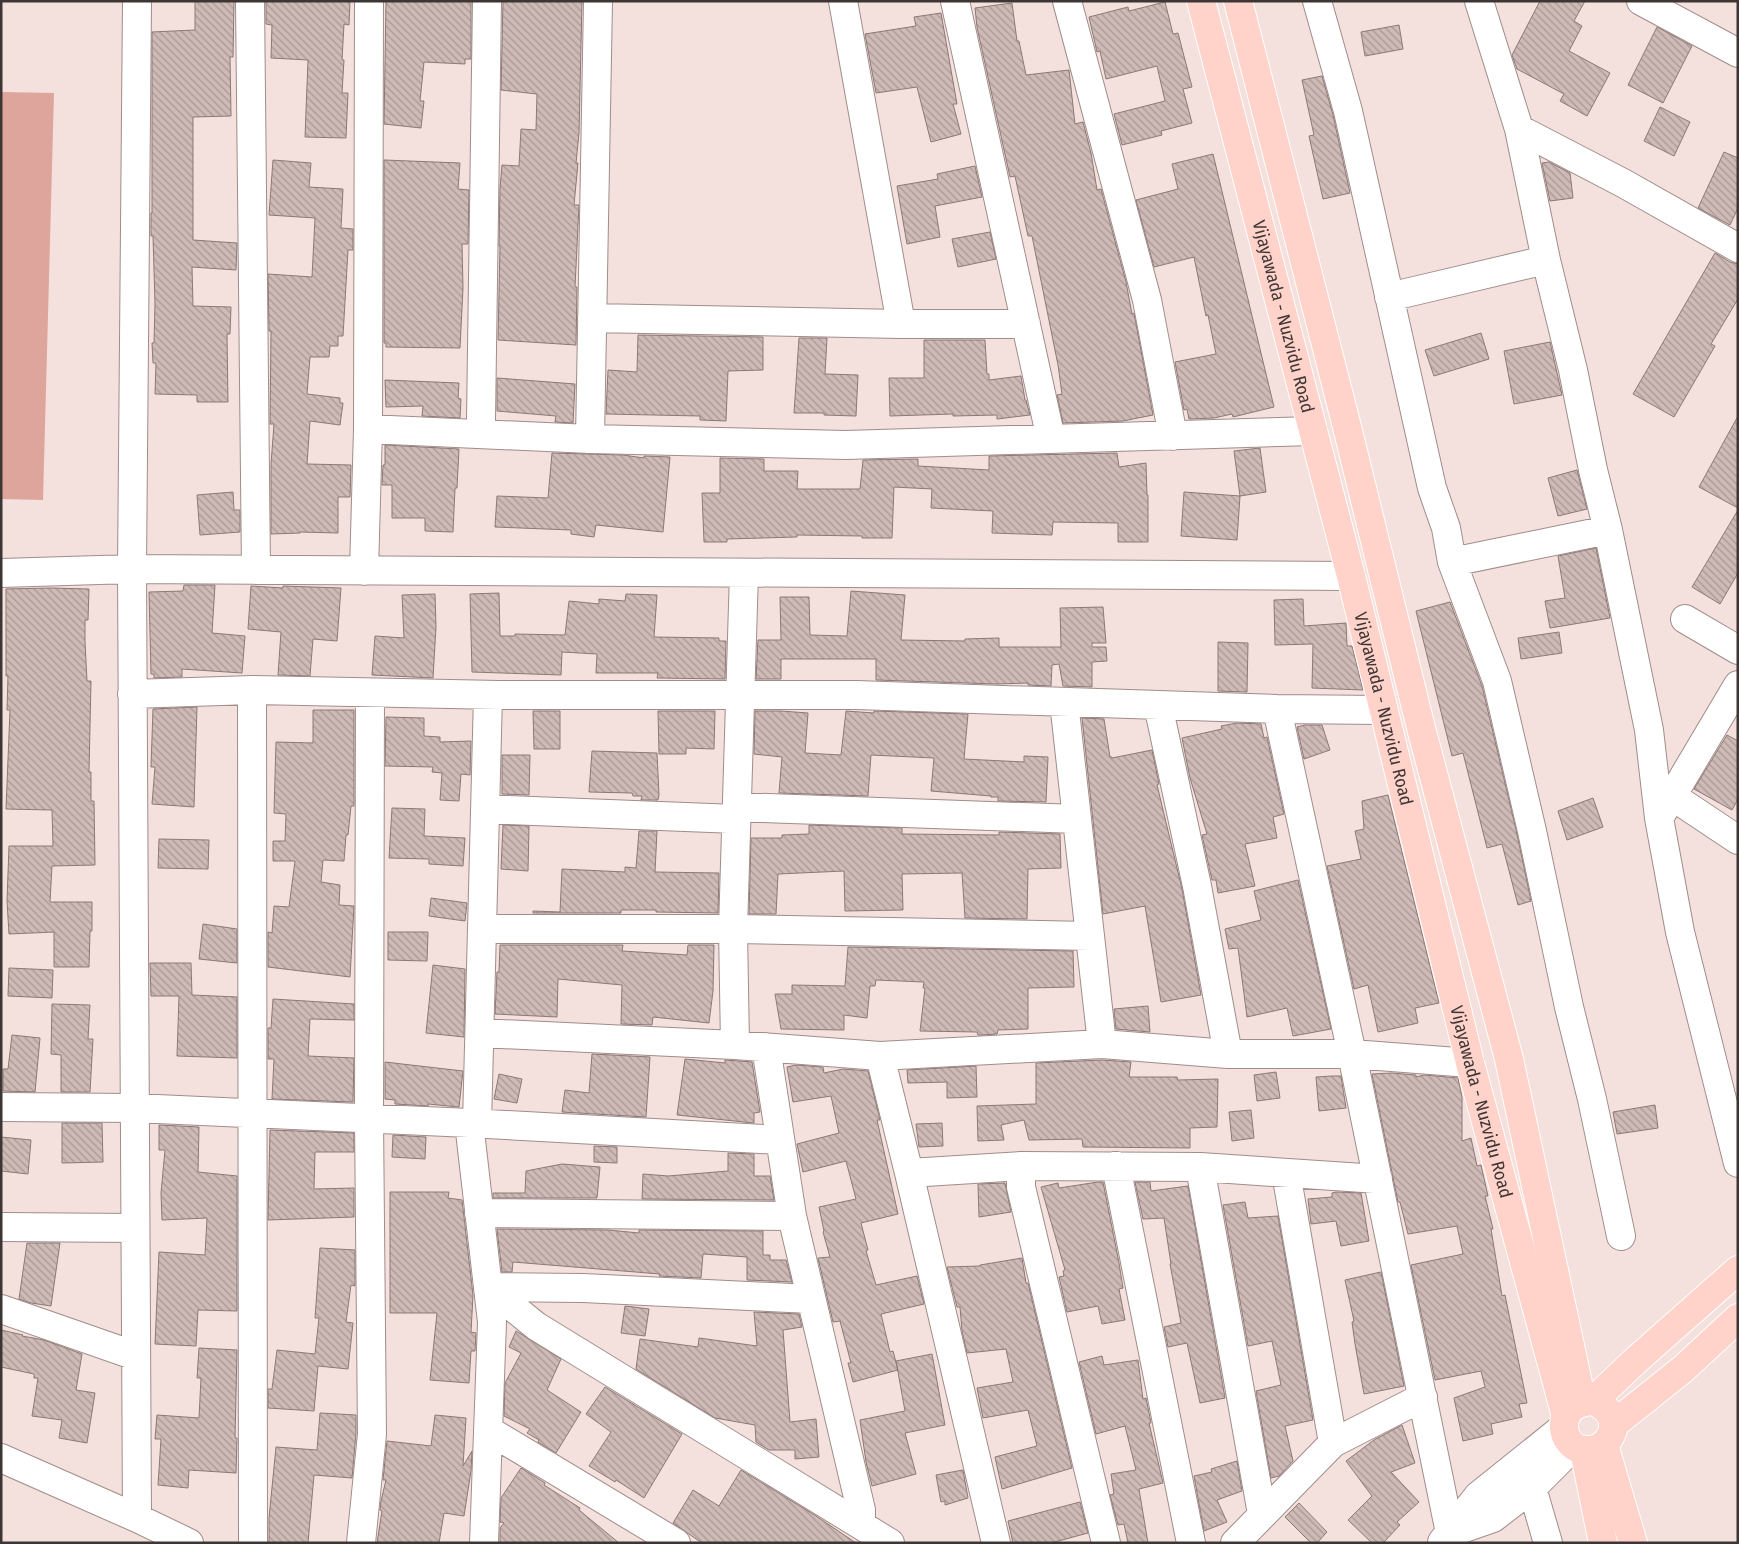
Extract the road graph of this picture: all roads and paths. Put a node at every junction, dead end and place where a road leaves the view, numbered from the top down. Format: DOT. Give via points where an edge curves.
graph roads {
  1 [pos="138,1"];
  2 [pos="250,1"];
  3 [pos="369,1"];
  4 [pos="487,1"];
  5 [pos="598,1"];
  6 [pos="843,1"];
  7 [pos="954,1"];
  8 [pos="1067,1"];
  9 [pos="1201,1"];
  10 [pos="1238,1"];
  11 [pos="1317,1"];
  12 [pos="1479,1"];
  13 [pos="1641,1"];
  14 [pos="1738,53"];
  15 [pos="1519,128"];
  16 [pos="1738,248"];
  17 [pos="1546,260"];
  18 [pos="1389,297"];
  19 [pos="592,318"];
  20 [pos="901,324"];
  21 [pos="1026,324"];
  22 [pos="368,429"];
  23 [pos="1313,431"];
  24 [pos="482,434"];
  25 [pos="1173,436"];
  26 [pos="590,439"];
  27 [pos="1051,439"];
  28 [pos="1608,530"];
  29 [pos="1452,562"];
  30 [pos="132,569"];
  31 [pos="256,570"];
  32 [pos="364,570"];
  33 [pos="1,572"];
  34 [pos="744,572"];
  35 [pos="1351,576"];
  36 [pos="1685,619"];
  37 [pos="1738,650"];
  38 [pos="1738,686"];
  39 [pos="252,690"];
  40 [pos="370,693"];
  41 [pos="132,694"];
  42 [pos="488,695"];
  43 [pos="740,695"];
  44 [pos="1064,702"];
  45 [pos="1158,705"];
  46 [pos="1278,709"];
  47 [pos="1383,710"];
  48 [pos="1666,807"];
  49 [pos="485,809"];
  50 [pos="736,813"];
  51 [pos="1077,819"];
  52 [pos="1738,840"];
  53 [pos="482,929"];
  54 [pos="733,929"];
  55 [pos="1090,936"];
  56 [pos="480,1033"];
  57 [pos="1102,1044"];
  58 [pos="735,1045"];
  59 [pos="766,1047"];
  60 [pos="1228,1054"];
  61 [pos="1352,1054"];
  62 [pos="880,1056"];
  63 [pos="1470,1063"];
  64 [pos="1,1108"];
  65 [pos="135,1108"];
  66 [pos="253,1114"];
  67 [pos="369,1118"];
  68 [pos="473,1123"];
  69 [pos="780,1140"];
  70 [pos="1738,1163"];
  71 [pos="1021,1166"];
  72 [pos="1116,1166"];
  73 [pos="1200,1167"];
  74 [pos="909,1173"];
  75 [pos="1286,1173"];
  76 [pos="1378,1179"];
  77 [pos="479,1213"];
  78 [pos="792,1216"];
  79 [pos="1,1227"];
  80 [pos="135,1228"];
  81 [pos="1621,1236"];
  82 [pos="1738,1270"];
  83 [pos="488,1287"];
  84 [pos="811,1300"];
  85 [pos="1,1309"];
  86 [pos="1738,1318"];
  87 [pos="136,1356"];
  88 [pos="1423,1397"];
  89 [pos="1585,1426"];
  90 [pos="488,1430"];
  91 [pos="1333,1443"];
  92 [pos="1,1458"];
  93 [pos="1532,1488"];
  94 [pos="1262,1514"];
  95 [pos="137,1518"];
  96 [pos="860,1525"];
  97 [pos="1446,1538"];
  98 [pos="189,1543"];
  99 [pos="253,1543"];
  100 [pos="361,1543"];
  101 [pos="484,1543"];
  102 [pos="676,1543"];
  103 [pos="890,1543"];
  104 [pos="996,1543"];
  105 [pos="1106,1543"];
  106 [pos="1191,1543"];
  107 [pos="1235,1543"];
  108 [pos="1548,1543"];
  109 [pos="1603,1543"];
  110 [pos="1633,1543"];
  1 -- 30 [label="street"];
  2 -- 31 [label="street"];
  3 -- 22 [label="street"];
  4 -- 24 [label="street"];
  5 -- 19 [label="street"];
  6 -- 20 [label="street"];
  7 -- 21 [label="street"];
  8 -- 25 [label="street" via="1147,300"];
  9 -- 23 [label="main road, Vijayawada - Nuzvidu Road"];
  10 -- 89 [label="main road, Vijayawada - Nuzvidu Road" via="1421,728 1509,1059"];
  11 -- 18 [label="street" via="1348,111"];
  12 -- 15 [label="street"];
  13 -- 14 [label="street"];
  15 -- 16 [label="street"];
  15 -- 17 [label="street"];
  17 -- 18 [label="street"];
  17 -- 28 [label="street"];
  18 -- 29 [label="street"];
  19 -- 20 [label="street"];
  19 -- 26 [label="street"];
  20 -- 21 [label="street"];
  21 -- 27 [label="street"];
  22 -- 24 [label="street"];
  22 -- 32 [label="street"];
  23 -- 25 [label="street"];
  23 -- 35 [label="main road, Vijayawada - Nuzvidu Road"];
  24 -- 26 [label="street"];
  25 -- 27 [label="street"];
  26 -- 27 [label="street" via="846,445"];
  28 -- 29 [label="street"];
  28 -- 48 [label="street"];
  29 -- 81 [label="street" via="1497,681"];
  30 -- 31 [label="street"];
  30 -- 33 [label="street"];
  30 -- 41 [label="street"];
  31 -- 32 [label="street"];
  32 -- 34 [label="street"];
  34 -- 35 [label="street"];
  34 -- 43 [label="street"];
  35 -- 47 [label="main road, Vijayawada - Nuzvidu Road"];
  36 -- 37 [label="street"];
  38 -- 48 [label="street"];
  39 -- 40 [label="street"];
  39 -- 41 [label="street"];
  39 -- 66 [label="street"];
  40 -- 42 [label="street"];
  40 -- 67 [label="street"];
  41 -- 65 [label="street"];
  42 -- 43 [label="street"];
  42 -- 49 [label="street"];
  43 -- 44 [label="street" via="856,695"];
  43 -- 50 [label="street"];
  44 -- 45 [label="street"];
  44 -- 51 [label="street"];
  45 -- 46 [label="street"];
  45 -- 60 [label="street" via="1197,886"];
  46 -- 47 [label="street"];
  46 -- 61 [label="street"];
  47 -- 63 [label="main road, Vijayawada - Nuzvidu Road"];
  48 -- 52 [label="street"];
  48 -- 70 [label="street" via="1680,932"];
  49 -- 50 [label="street"];
  49 -- 53 [label="street"];
  50 -- 51 [label="street"];
  50 -- 54 [label="street"];
  51 -- 55 [label="street"];
  53 -- 54 [label="street"];
  53 -- 56 [label="street"];
  54 -- 55 [label="street"];
  54 -- 58 [label="street"];
  55 -- 57 [label="street"];
  56 -- 58 [label="street"];
  56 -- 68 [label="street"];
  57 -- 60 [label="street"];
  57 -- 62 [label="street"];
  58 -- 59 [label="street"];
  59 -- 62 [label="street"];
  59 -- 69 [label="street"];
  60 -- 61 [label="street"];
  61 -- 63 [label="street"];
  61 -- 76 [label="street"];
  62 -- 74 [label="street"];
  63 -- 89 [label="main road, Vijayawada - Nuzvidu Road"];
  64 -- 65 [label="street"];
  65 -- 66 [label="street"];
  65 -- 80 [label="street"];
  66 -- 67 [label="street"];
  66 -- 99 [label="street"];
  67 -- 68 [label="street"];
  67 -- 100 [label="street" via="372,1434"];
  68 -- 69 [label="street"];
  68 -- 77 [label="street"];
  69 -- 78 [label="street"];
  71 -- 72 [label="street"];
  71 -- 74 [label="street"];
  71 -- 105 [label="street" via="1022,1186"];
  72 -- 73 [label="street"];
  72 -- 106 [label="street"];
  73 -- 75 [label="street"];
  73 -- 94 [label="street"];
  74 -- 104 [label="street"];
  75 -- 76 [label="street"];
  75 -- 91 [label="street"];
  76 -- 88 [label="street"];
  77 -- 78 [label="street"];
  77 -- 83 [label="street"];
  78 -- 84 [label="street"];
  79 -- 80 [label="street"];
  80 -- 87 [label="street"];
  82 -- 89 [label="main road" via="1634,1362"];
  83 -- 84 [label="street" via="583,1288"];
  83 -- 90 [label="street" via="492,1322"];
  83 -- 96 [label="street" via="536,1326"];
  84 -- 96 [label="street" via="861,1510"];
  85 -- 87 [label="street"];
  86 -- 89 [label="main road" via="1683,1369"];
  87 -- 95 [label="street"];
  88 -- 91 [label="street"];
  88 -- 97 [label="street"];
  89 -- 93 [label="street"];
  89 -- 97 [label="street" via="1478,1496"];
  89 -- 109 [label="main road, Vijayawada - Nuzvidu Road"];
  89 -- 110 [label="main road, Vijayawada - Nuzvidu Road"];
  90 -- 101 [label="street"];
  90 -- 102 [label="street"];
  91 -- 94 [label="street"];
  92 -- 95 [label="street"];
  93 -- 97 [label="street" via="1493,1518"];
  93 -- 108 [label="street"];
  94 -- 107 [label="street"];
  95 -- 98 [label="street"];
  96 -- 103 [label="street"];
}
